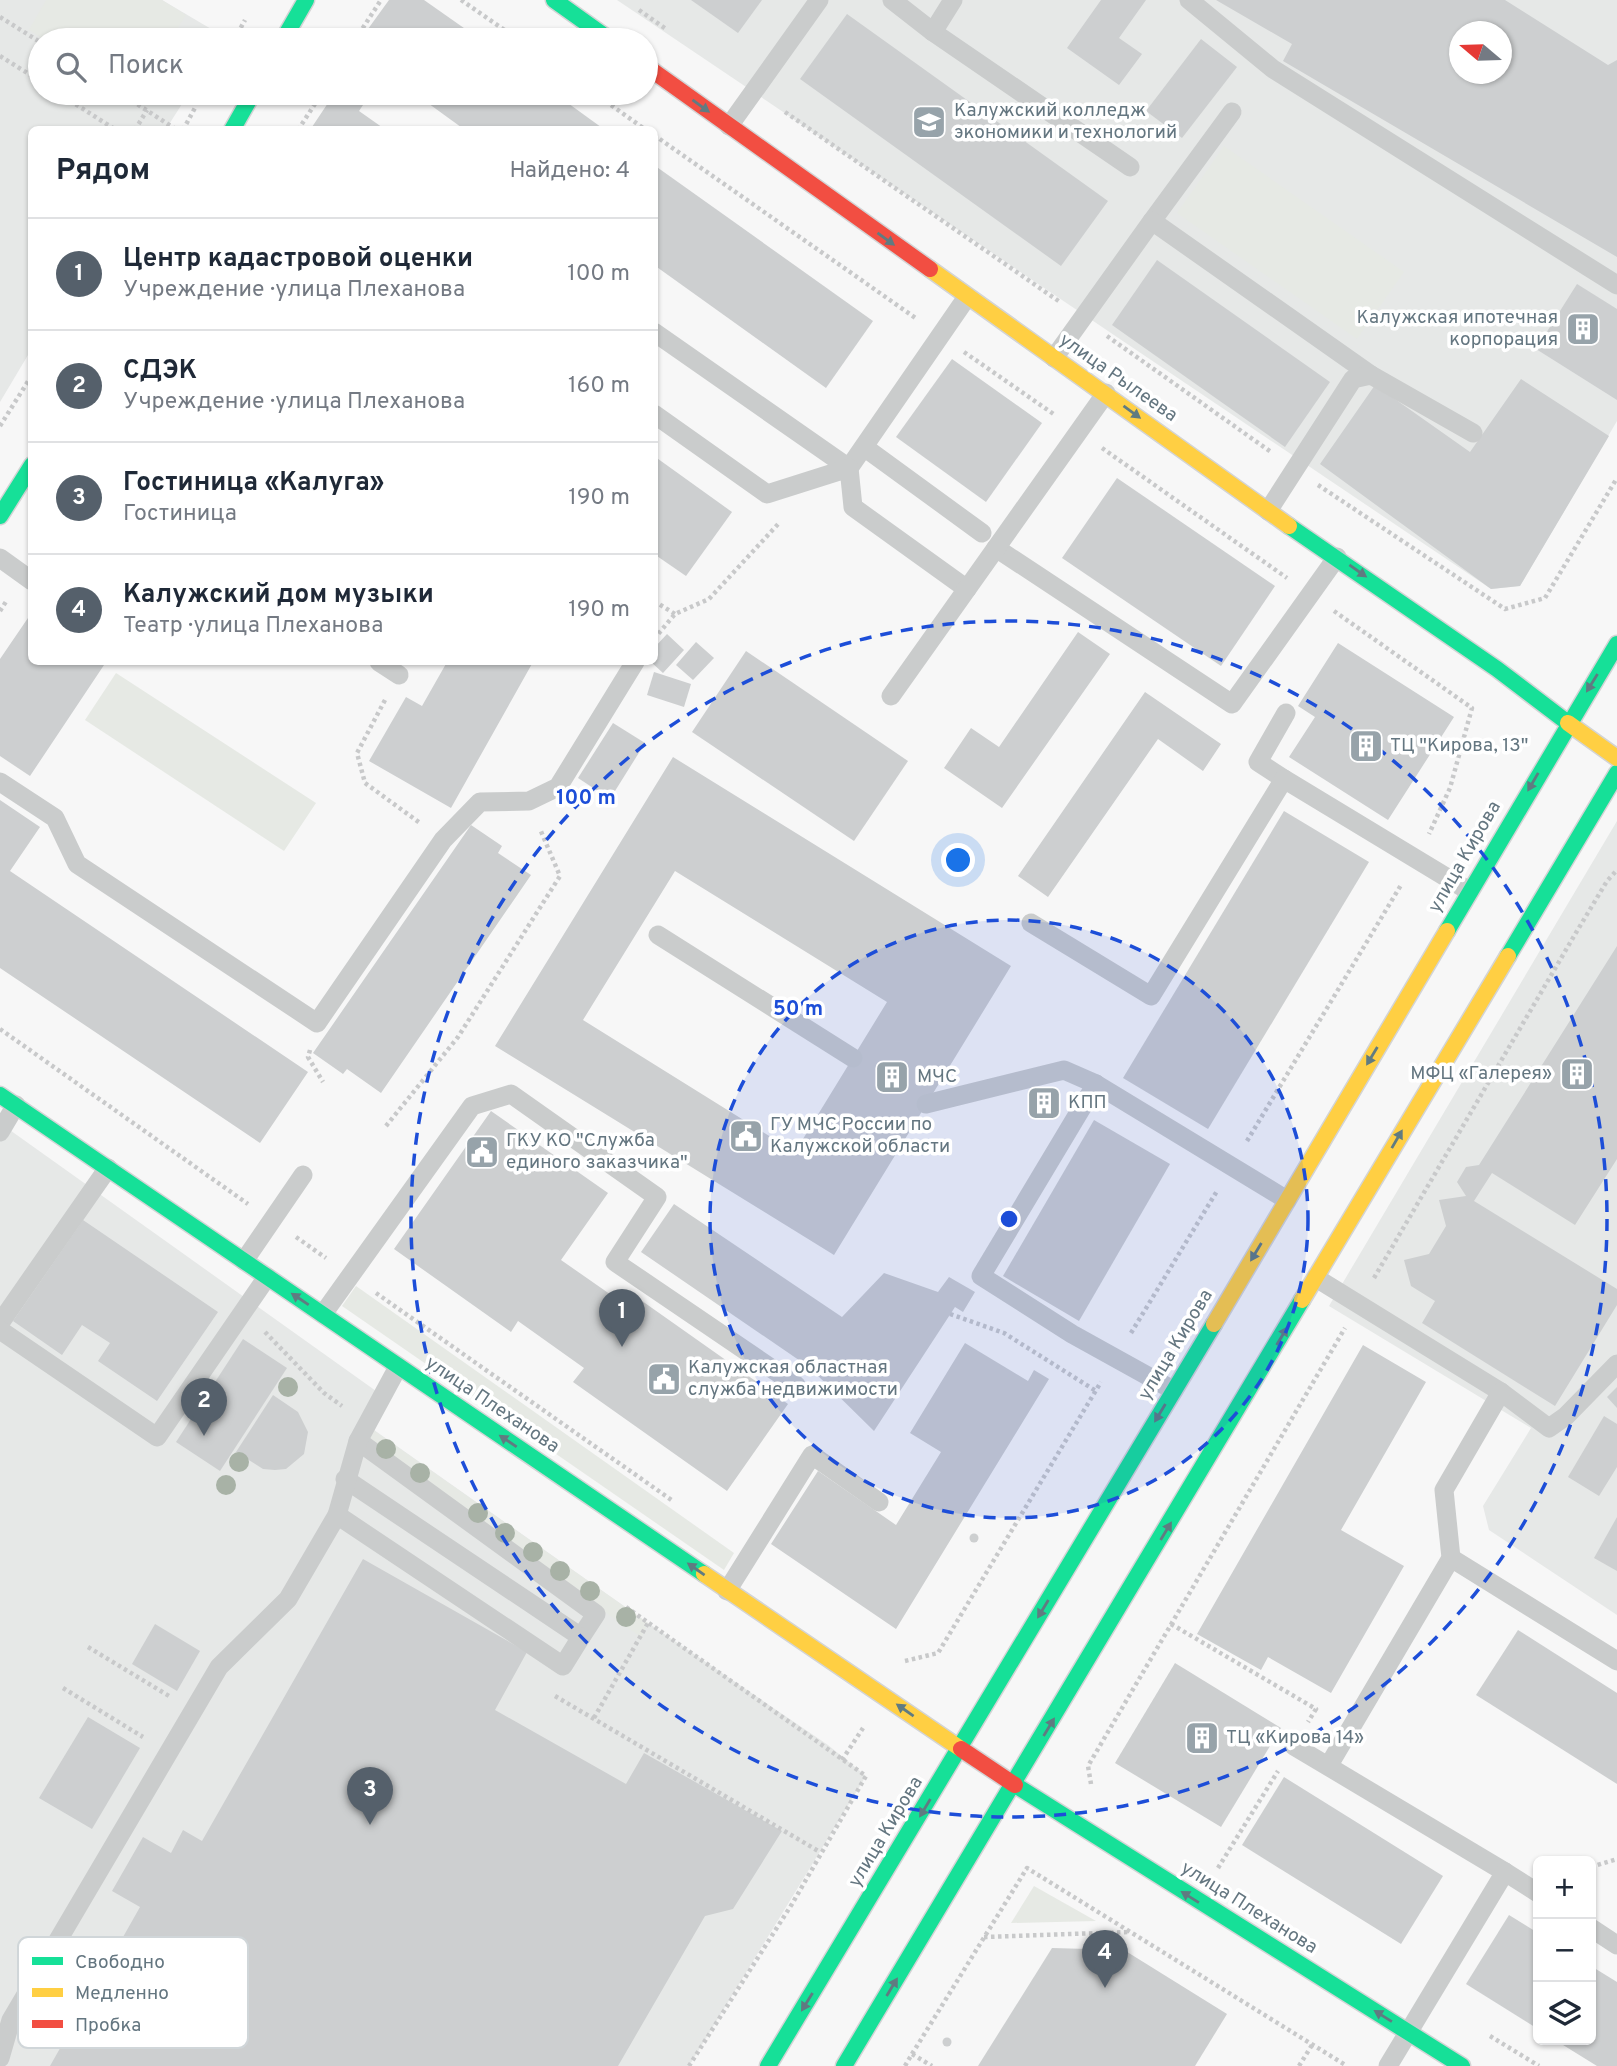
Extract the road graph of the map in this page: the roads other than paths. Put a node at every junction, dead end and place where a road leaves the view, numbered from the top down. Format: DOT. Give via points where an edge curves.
graph roads {
  1 [pos="306,0"];
  2 [pos="554,0"];
  3 [pos="820,0"];
  4 [pos="892,0"];
  5 [pos="953,0"];
  6 [pos="1189,0"];
  7 [pos="290,28"];
  8 [pos="593,28"];
  9 [pos="933,32"];
  10 [pos="658,75"];
  11 [pos="246,105"];
  12 [pos="1232,112"];
  13 [pos="234,126"];
  14 [pos="729,126"];
  15 [pos="1130,167"];
  16 [pos="1152,221"];
  17 [pos="1617,285"];
  18 [pos="968,297"];
  19 [pos="658,335"];
  20 [pos="1054,358"];
  21 [pos="1371,375"];
  22 [pos="1106,393"];
  23 [pos="658,417"];
  24 [pos="1473,433"];
  25 [pos="864,447"];
  26 [pos="849,468"];
  27 [pos="28,471"];
  28 [pos="1268,511"];
  29 [pos="0,516"];
  30 [pos="982,533"];
  31 [pos="996,548"];
  32 [pos="1337,557"];
  33 [pos="0,558"];
  34 [pos="28,578"];
  35 [pos="967,589"];
  36 [pos="1617,644"];
  37 [pos="383,665"];
  38 [pos="633,665"];
  39 [pos="398,675"];
  40 [pos="891,696"];
  41 [pos="1286,713"];
  42 [pos="1568,723"];
  43 [pos="1617,758"];
  44 [pos="1617,773"];
  45 [pos="1284,779"];
  46 [pos="0,782"];
  47 [pos="1469,891"];
  48 [pos="1031,923"];
  49 [pos="658,935"];
  50 [pos="853,1058"];
  51 [pos="1096,1084"];
  52 [pos="8,1100"];
  53 [pos="926,1104"];
  54 [pos="0,1132"];
  55 [pos="108,1168"];
  56 [pos="303,1175"];
  57 [pos="1287,1199"];
  58 [pos="244,1261"];
  59 [pos="267,1277"];
  60 [pos="1316,1278"];
  61 [pos="323,1314"];
  62 [pos="0,1323"];
  63 [pos="0,1330"];
  64 [pos="1617,1364"];
  65 [pos="398,1367"];
  66 [pos="796,1385"];
  67 [pos="1173,1390"];
  68 [pos="1502,1392"];
  69 [pos="362,1433"];
  70 [pos="345,1479"];
  71 [pos="879,1502"];
  72 [pos="337,1515"];
  73 [pos="1451,1558"];
  74 [pos="727,1591"];
  75 [pos="581,1637"];
  76 [pos="1617,1661"];
  77 [pos="1294,1746"];
  78 [pos="961,1749"];
  79 [pos="1329,1765"];
  80 [pos="1014,1786"];
  81 [pos="1506,1872"];
  82 [pos="1533,1890"];
  83 [pos="1596,1931"];
  84 [pos="60,1937"];
  85 [pos="1617,1945"];
  86 [pos="18,2008"];
  87 [pos="1408,2031"];
  88 [pos="0,2058"];
  89 [pos="768,2066"];
  90 [pos="844,2066"];
  91 [pos="1388,2066"];
  92 [pos="1462,2066"];
  1 -- 7 [label="main road"];
  2 -- 8 [label="main road"];
  3 -- 14 [label="lane"];
  4 -- 9 [label="lane"];
  5 -- 9 [label="lane"];
  6 -- 17 [label="lane" via="1273,69"];
  9 -- 15 [label="lane"];
  10 -- 14 [label="main road, улица Рылеева, one-way"];
  11 -- 13 [label="main road"];
  12 -- 16 [label="lane"];
  14 -- 18 [label="main road, улица Рылеева, one-way"];
  16 -- 20 [label="lane"];
  16 -- 21 [label="lane"];
  18 -- 20 [label="main road, улица Рылеева"];
  18 -- 25 [label="lane"];
  19 -- 26 [label="lane"];
  20 -- 22 [label="main road, улица Рылеева"];
  21 -- 24 [label="lane"];
  21 -- 28 [label="lane" via="1353,379"];
  22 -- 28 [label="main road, улица Рылеева, one-way"];
  22 -- 31 [label="lane"];
  23 -- 26 [label="lane" via="767,494"];
  25 -- 26 [label="lane"];
  25 -- 30 [label="lane"];
  26 -- 35 [label="lane" via="853,507"];
  27 -- 29 [label="main road"];
  28 -- 32 [label="main road, улица Рылеева"];
  31 -- 32 [label="lane" via="1232,704"];
  31 -- 35 [label="lane"];
  32 -- 42 [label="main road, улица Рылеева, one-way"];
  33 -- 34 [label="lane"];
  35 -- 40 [label="lane"];
  36 -- 42 [label="main road, улица Кирова, one-way"];
  37 -- 39 [label="lane"];
  38 -- 46 [label="lane" via="558,787 528,801 480,802 443,840 317,1023 77,864 55,818"];
  41 -- 45 [label="lane" via="1258,762"];
  42 -- 43 [label="main road, улица Рылеева"];
  42 -- 47 [label="main road, улица Кирова, one-way"];
  60 -- 44 [label="main road, one-way"];
  45 -- 47 [label="lane"];
  45 -- 48 [label="lane" via="1151,996"];
  47 -- 57 [label="main road, улица Кирова, one-way"];
  49 -- 50 [label="lane"];
  51 -- 53 [label="lane" via="1064,1070"];
  51 -- 57 [label="lane"];
  51 -- 67 [label="lane" via="982,1276 1072,1334"];
  52 -- 54 [label="lane"];
  52 -- 55 [label="main road, улица Плеханова"];
  55 -- 58 [label="main road, улица Плеханова"];
  55 -- 62 [label="lane"];
  56 -- 58 [label="lane"];
  57 -- 67 [label="main road, улица Кирова, one-way"];
  58 -- 59 [label="main road, улица Плеханова"];
  61 -- 59 [label="main road, улица Плеханова, one-way"];
  59 -- 63 [label="lane" via="157,1437"];
  60 -- 68 [label="lane"];
  80 -- 60 [label="main road, one-way"];
  61 -- 65 [label="main road, улица Плеханова"];
  61 -- 66 [label="lane" via="472,1106 511,1094 657,1197 615,1262"];
  64 -- 68 [label="lane" via="1549,1428"];
  65 -- 69 [label="lane"];
  74 -- 65 [label="main road, улица Плеханова, one-way"];
  67 -- 78 [label="main road, улица Кирова, one-way"];
  68 -- 73 [label="lane" via="1444,1490"];
  69 -- 70 [label="lane"];
  69 -- 75 [label="lane" via="596,1614"];
  70 -- 72 [label="lane"];
  70 -- 75 [label="lane"];
  71 -- 74 [label="lane" via="812,1455"];
  72 -- 75 [label="lane" via="563,1666"];
  72 -- 84 [label="lane" via="288,1598 219,1667"];
  73 -- 76 [label="lane"];
  73 -- 79 [label="lane"];
  78 -- 74 [label="main road, улица Плеханова, one-way"];
  77 -- 79 [label="lane"];
  78 -- 80 [label="main road, улица Плеханова"];
  78 -- 89 [label="main road, улица Кирова, one-way"];
  79 -- 81 [label="lane"];
  87 -- 80 [label="main road, улица Плеханова, one-way"];
  90 -- 80 [label="main road, one-way"];
  81 -- 82 [label="lane"];
  81 -- 87 [label="lane"];
  83 -- 85 [label="lane"];
  86 -- 88 [label="lane"];
  87 -- 91 [label="lane"];
  87 -- 92 [label="main road, улица Плеханова"];
}
